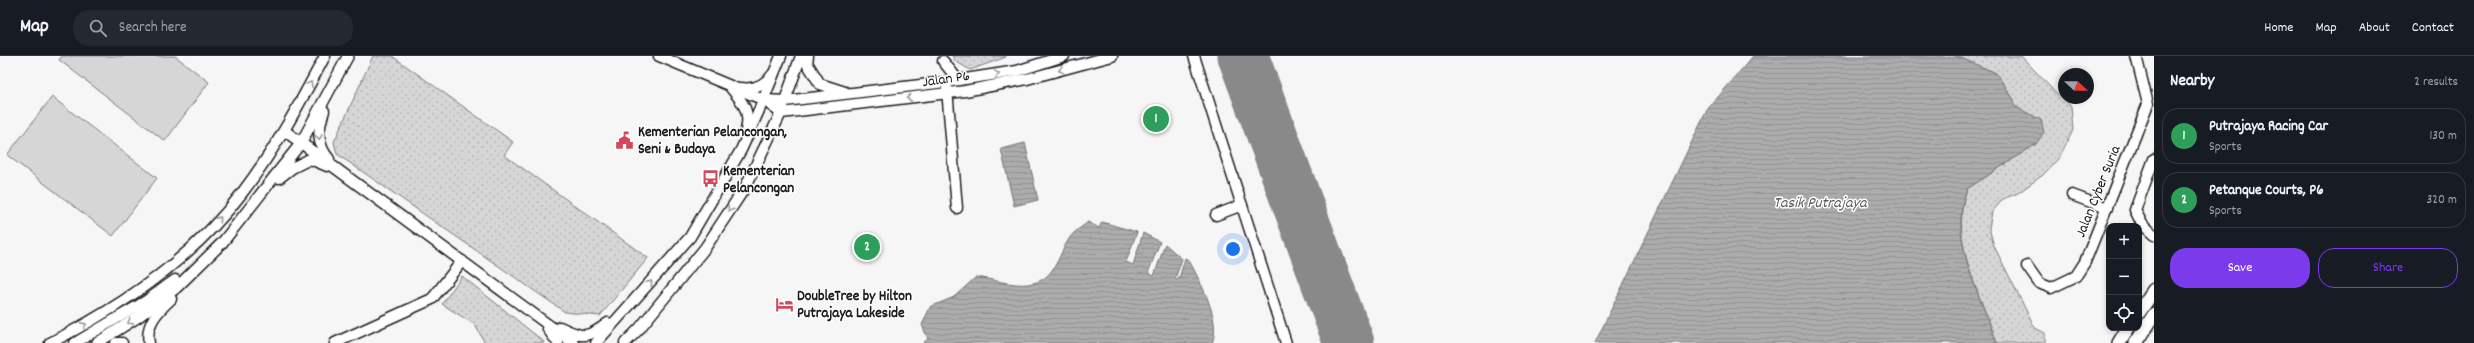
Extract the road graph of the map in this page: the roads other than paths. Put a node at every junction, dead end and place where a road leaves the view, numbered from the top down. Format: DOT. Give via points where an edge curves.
graph roads {
  1 [pos="325,56"];
  2 [pos="346,56"];
  3 [pos="659,56"];
  4 [pos="781,56"];
  5 [pos="801,56"];
  6 [pos="808,56"];
  7 [pos="1064,56"];
  8 [pos="1112,56"];
  9 [pos="1194,56"];
  10 [pos="2136,56"];
  11 [pos="776,70"];
  12 [pos="958,80"];
  13 [pos="946,82"];
  14 [pos="934,84"];
  15 [pos="729,86"];
  16 [pos="332,87"];
  17 [pos="850,93"];
  18 [pos="947,94"];
  19 [pos="764,100"];
  20 [pos="785,101"];
  21 [pos="781,113"];
  22 [pos="285,131"];
  23 [pos="301,143"];
  24 [pos="741,150"];
  25 [pos="2154,159"];
  26 [pos="340,171"];
  27 [pos="265,190"];
  28 [pos="2072,195"];
  29 [pos="1242,205"];
  30 [pos="957,208"];
  31 [pos="2107,208"];
  32 [pos="1216,215"];
  33 [pos="208,232"];
  34 [pos="2154,234"];
  35 [pos="222,243"];
  36 [pos="462,261"];
  37 [pos="2027,266"];
  38 [pos="2154,290"];
  39 [pos="640,295"];
  40 [pos="2142,308"];
  41 [pos="2154,315"];
  42 [pos="540,318"];
  43 [pos="110,322"];
  44 [pos="639,329"];
  45 [pos="2126,331"];
  46 [pos="50,343"];
  47 [pos="75,343"];
  48 [pos="97,343"];
  49 [pos="116,343"];
  50 [pos="122,343"];
  51 [pos="148,343"];
  52 [pos="334,343"];
  53 [pos="558,343"];
  54 [pos="574,343"];
  55 [pos="596,343"];
  56 [pos="625,343"];
  57 [pos="633,343"];
  58 [pos="1286,343"];
  59 [pos="2119,343"];
  60 [pos="2136,343"];
  22 -- 1 [label="street, one-way"];
  2 -- 16 [label="street"];
  3 -- 15 [label="street"];
  4 -- 11 [label="street"];
  5 -- 20 [label="street"];
  6 -- 17 [label="street" via="808,63 820,84"];
  12 -- 7 [label="street, Jalan P6, one-way" via="1017,71"];
  8 -- 18 [label="street, Jalan P6, one-way" via="1027,79"];
  9 -- 29 [label="street"];
  10 -- 31 [label="street, Jalan Cyber Suria" via="2148,104"];
  11 -- 15 [label="street" via="769,80 759,86 749,89"];
  11 -- 19 [label="street"];
  12 -- 13 [label="street, Jalan P6"];
  12 -- 14 [label="street" via="943,61"];
  13 -- 14 [label="street, Jalan P6"];
  13 -- 18 [label="street"];
  14 -- 17 [label="street, Jalan P6"];
  15 -- 19 [label="street"];
  15 -- 24 [label="street" via="743,103 748,114"];
  16 -- 23 [label="street"];
  16 -- 26 [label="street, one-way" via="318,131 322,151"];
  17 -- 20 [label="street, Jalan P6"];
  18 -- 21 [label="street, Jalan P6, one-way"];
  18 -- 30 [label="street"];
  19 -- 20 [label="street, Jalan P6"];
  19 -- 21 [label="street"];
  19 -- 24 [label="street"];
  20 -- 21 [label="street"];
  21 -- 44 [label="street, one-way" via="746,186 706,248"];
  22 -- 23 [label="street"];
  33 -- 22 [label="street, one-way" via="242,194"];
  23 -- 26 [label="street"];
  23 -- 27 [label="street"];
  39 -- 24 [label="street, one-way" via="690,237"];
  25 -- 34 [label="street" via="2135,210 2142,224"];
  26 -- 27 [label="street" via="310,159 292,168"];
  26 -- 36 [label="street"];
  27 -- 35 [label="street"];
  27 -- 43 [label="street" via="177,278 146,301"];
  28 -- 31 [label="street"];
  29 -- 32 [label="street"];
  29 -- 58 [label="street"];
  31 -- 37 [label="street, Jalan Cyber Suria" via="2085,262 2076,276 2047,288 2039,283"];
  33 -- 43 [label="street" via="165,277"];
  46 -- 33 [label="street, one-way" via="88,324 123,301"];
  35 -- 48 [label="street, one-way" via="176,288 138,317"];
  35 -- 51 [label="street" via="202,268 158,311 150,324"];
  36 -- 42 [label="street"];
  36 -- 52 [label="street" via="432,299"];
  38 -- 40 [label="main road"];
  39 -- 42 [label="street" via="588,336 576,335"];
  39 -- 55 [label="street"];
  41 -- 60 [label="main road"];
  42 -- 53 [label="street"];
  42 -- 54 [label="street"];
  43 -- 47 [label="street"];
  44 -- 56 [label="street"];
  44 -- 57 [label="street"];
  45 -- 59 [label="main road"];
  49 -- 50 [label="street"];
}
